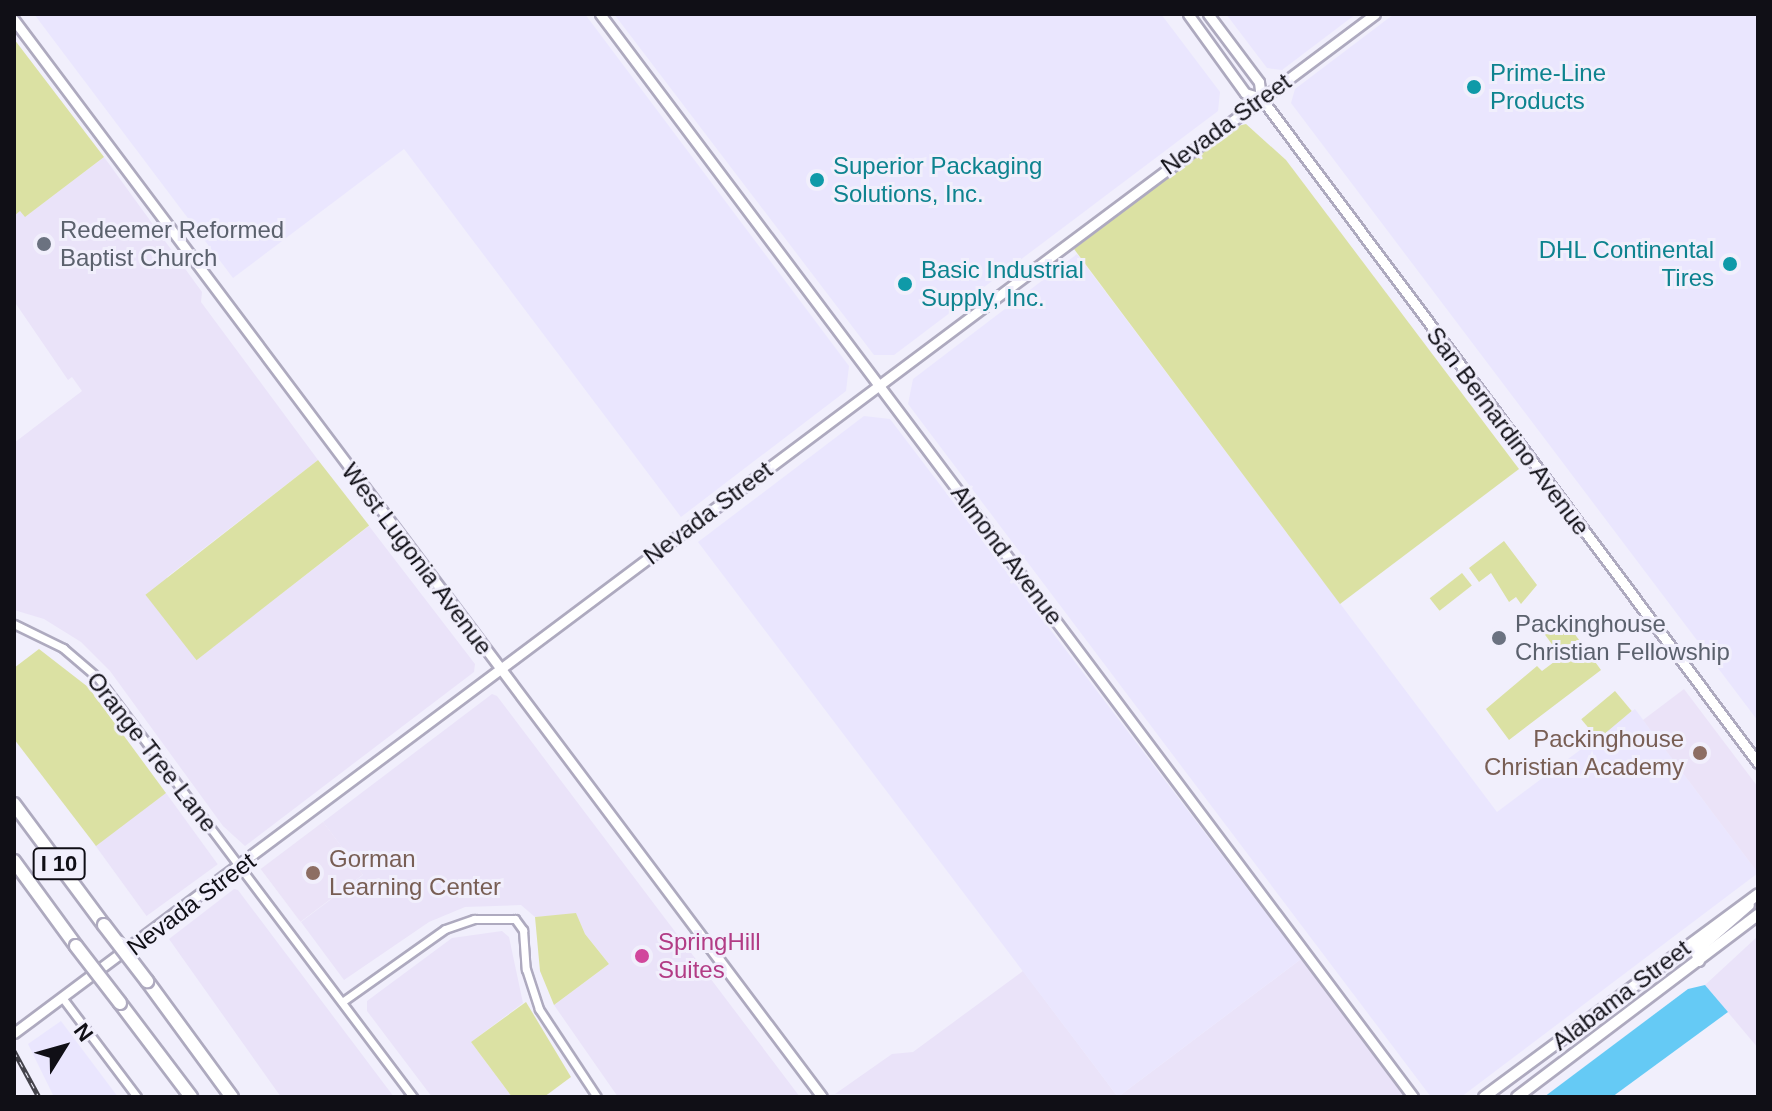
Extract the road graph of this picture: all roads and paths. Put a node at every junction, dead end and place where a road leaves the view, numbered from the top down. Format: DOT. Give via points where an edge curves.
graph roads {
  1 [pos="600,14"];
  2 [pos="1188,14"];
  3 [pos="1208,14"];
  4 [pos="1375,14"];
  5 [pos="14,20"];
  6 [pos="1261,98"];
  7 [pos="878,385"];
  8 [pos="14,624"];
  9 [pos="501,671"];
  10 [pos="1758,763"];
  11 [pos="14,804"];
  12 [pos="14,861"];
  13 [pos="240,867"];
  14 [pos="1758,894"];
  15 [pos="1756,917"];
  16 [pos="1699,961"];
  17 [pos="64,1000"];
  18 [pos="342,1002"];
  19 [pos="43,1015"];
  20 [pos="14,1033"];
  21 [pos="14,1040"];
  22 [pos="137,1097"];
  23 [pos="191,1097"];
  24 [pos="232,1097"];
  25 [pos="413,1097"];
  26 [pos="597,1097"];
  27 [pos="822,1097"];
  28 [pos="1413,1097"];
  29 [pos="1484,1097"];
  30 [pos="1517,1097"];
  1 -- 7 [label="street, Almond Avenue"];
  2 -- 6 [label="street, San Bernardino Avenue" via="1245,93"];
  3 -- 6 [label="street, San Bernardino Avenue" via="1259,82"];
  4 -- 6 [label="street, Nevada Street"];
  5 -- 9 [label="street, West Lugonia Avenue"];
  6 -- 7 [label="street, Nevada Street"];
  6 -- 10 [label="street, San Bernardino Avenue"];
  7 -- 9 [label="street, Nevada Street"];
  7 -- 28 [label="street, Almond Avenue"];
  8 -- 13 [label="street, Orange Tree Lane" via="63,648 97,677"];
  9 -- 13 [label="street, Nevada Street"];
  9 -- 27 [label="street, West Lugonia Avenue"];
  11 -- 24 [label="highway, I 10, bridge"];
  12 -- 23 [label="highway, I 10, bridge"];
  13 -- 17 [label="street, Nevada Street"];
  13 -- 18 [label="street, Orange Tree Lane"];
  14 -- 16 [label="main road" via="1696,951"];
  14 -- 29 [label="main road, Alabama Street"];
  15 -- 16 [label="main road, Alabama Street"];
  16 -- 30 [label="main road, Alabama Street"];
  17 -- 19 [label="street, Nevada Street"];
  17 -- 22 [label="street"];
  18 -- 25 [label="street, Orange Tree Lane"];
  18 -- 26 [label="street" via="445,929 474,919 518,921 539,1009"];
  19 -- 20 [label="street, Nevada Street"];
  19 -- 21 [label="street, Nevada Street"];
}
